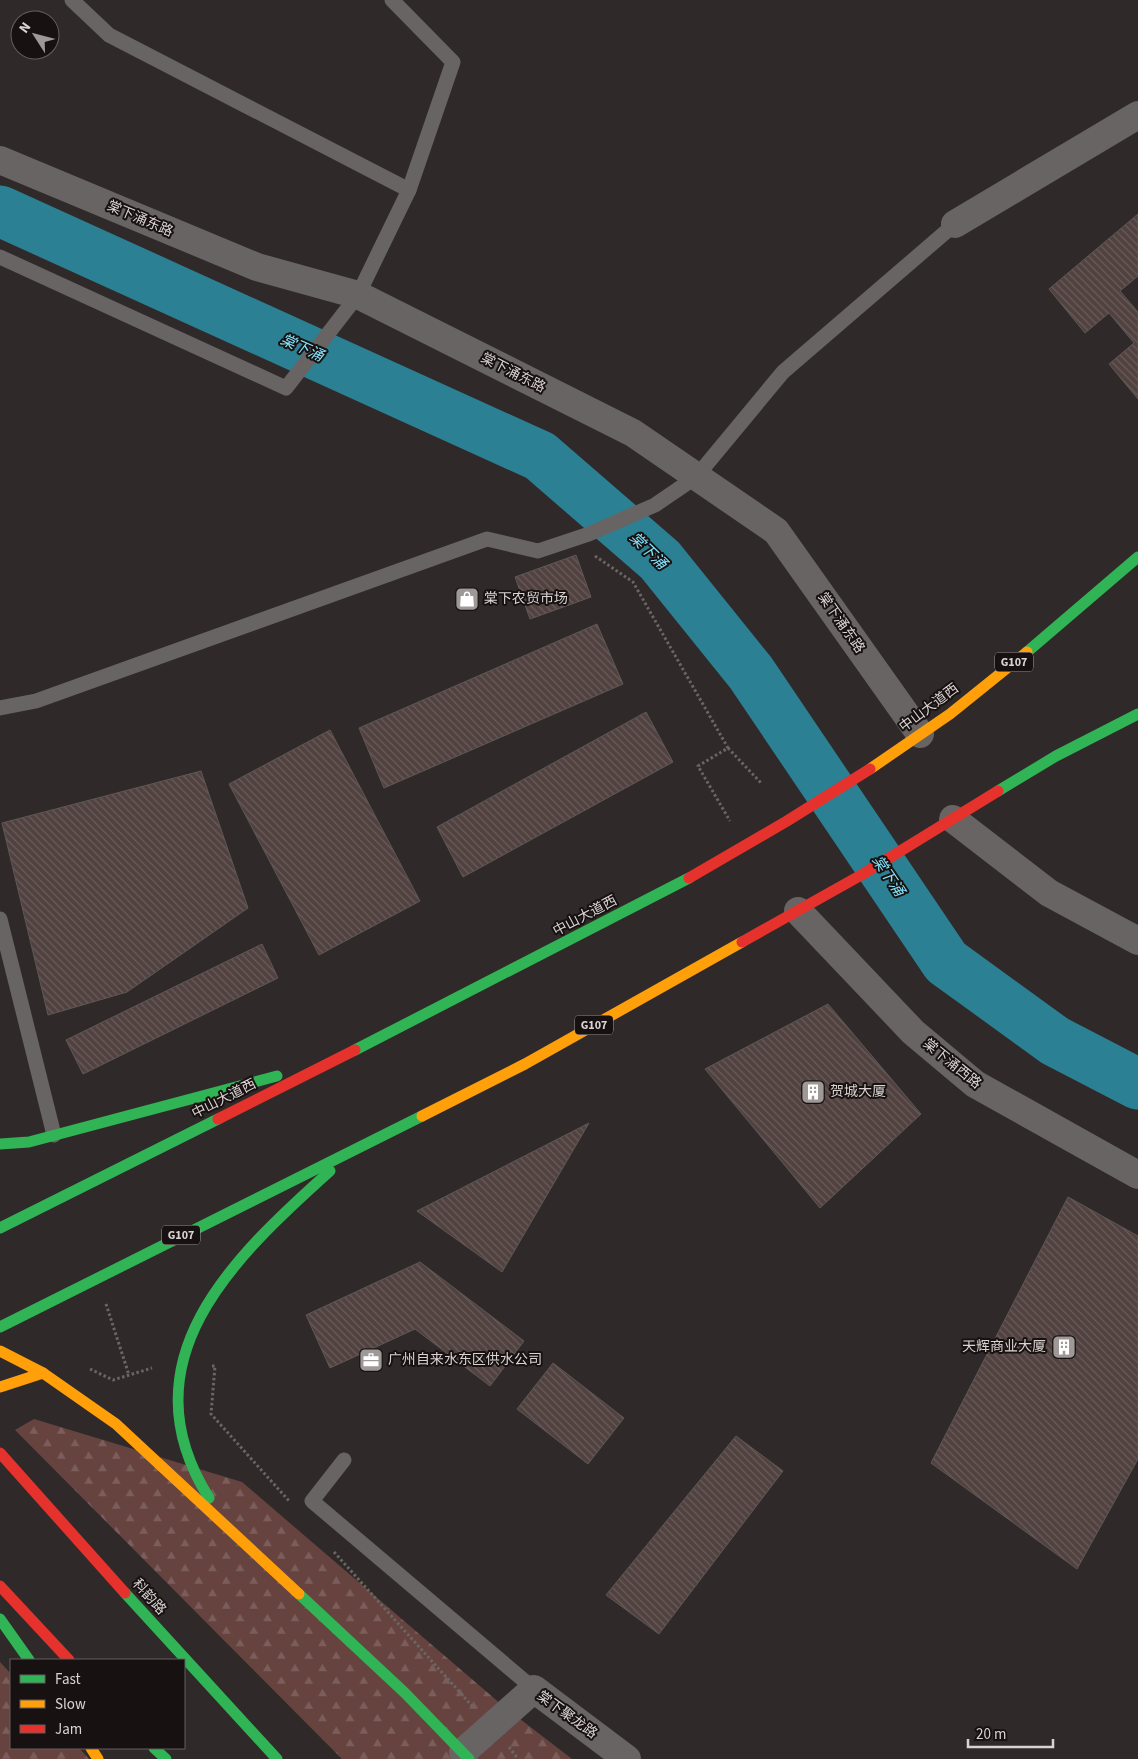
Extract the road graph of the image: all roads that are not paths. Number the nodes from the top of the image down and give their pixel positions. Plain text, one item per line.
1 (72, 0) edge
2 (392, 0) edge
3 (1138, 115) edge
4 (0, 160) edge
5 (409, 190) junction
6 (955, 224) joint
7 (0, 257) edge
8 (358, 295) junction
9 (696, 477) junction
10 (1138, 557) edge
11 (0, 708) edge
12 (1138, 714) edge
13 (920, 734) junction
14 (953, 819) junction
15 (798, 911) junction
16 (0, 919) edge
17 (1138, 941) edge
18 (334, 1061) junction
19 (54, 1135) junction
20 (0, 1144) edge
21 (358, 1146) junction
22 (1138, 1175) edge
23 (0, 1228) edge
24 (1, 1323) edge
25 (0, 1351) edge
26 (43, 1372) junction
27 (0, 1387) edge
28 (0, 1453) edge
29 (344, 1460) dead end
30 (242, 1541) junction
31 (0, 1586) edge
32 (0, 1619) edge
33 (28, 1659) edge
34 (68, 1659) edge
35 (534, 1689) junction
36 (155, 1749) edge
37 (466, 1755) edge
38 (166, 1759) edge
39 (277, 1759) edge
40 (627, 1759) edge

1 - 5 lane
2 - 5 lane
3 - 6 street
4 - 8 street, 棠下涌东路
5 - 8 lane
6 - 9 lane
7 - 8 lane
8 - 9 street, 棠下涌东路
9 - 11 lane
9 - 13 street, 棠下涌东路
10 - 13 highway, 中山大道西 / G107
12 - 14 highway, G107
13 - 18 highway, 中山大道西 / G107
14 - 15 highway, G107
14 - 17 street
15 - 21 highway, G107
15 - 22 street, 棠下涌西路
16 - 19 lane
18 - 19 highway
18 - 23 highway, 中山大道西 / G107
19 - 20 highway
21 - 24 highway, G107
21 - 30 highway
25 - 26 highway
26 - 27 highway
26 - 30 highway
28 - 39 highway, 科韵路
29 - 35 lane
30 - 37 highway
31 - 34 highway
32 - 33 highway
35 - 37 street, 棠下聚龙路
35 - 40 street, 棠下聚龙路
36 - 38 highway

